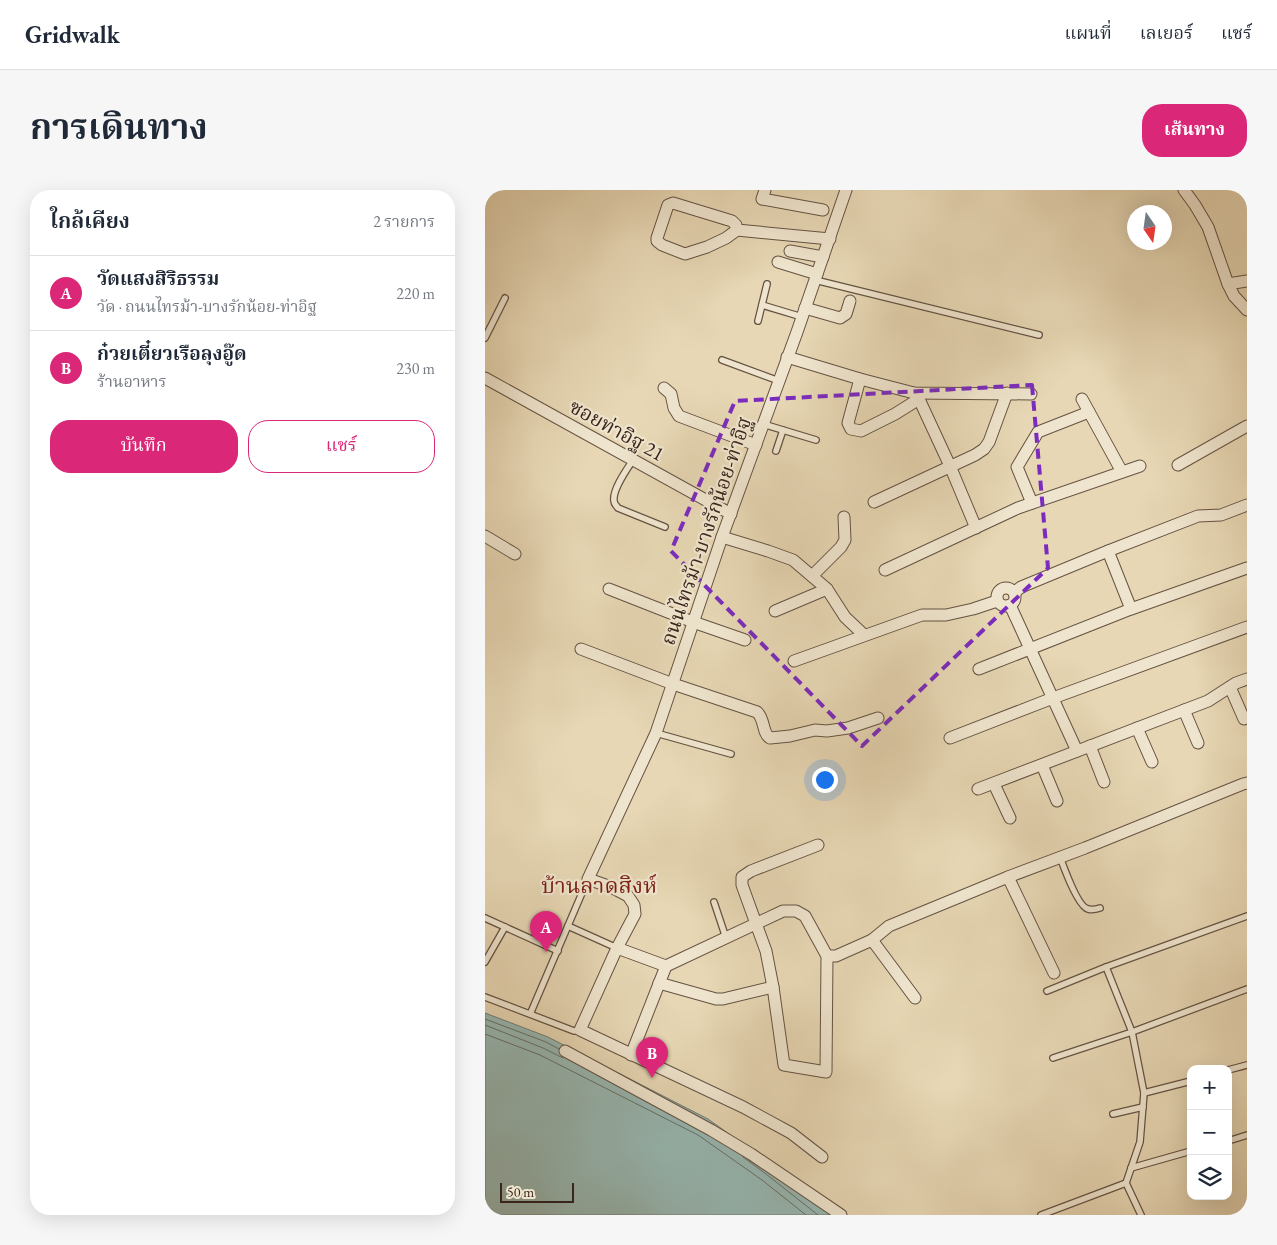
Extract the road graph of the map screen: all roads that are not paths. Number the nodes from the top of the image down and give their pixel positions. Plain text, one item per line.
1 (765, 190) edge
2 (846, 190) edge
3 (1184, 190) edge
4 (823, 210) dead end
5 (737, 230) junction
6 (830, 239) junction
7 (790, 251) dead end
8 (823, 257) junction
9 (778, 262) dead end
10 (816, 277) junction
11 (1247, 281) edge
12 (767, 284) dead end
13 (1228, 284) junction
14 (505, 298) dead end
15 (850, 301) dead end
16 (762, 304) junction
17 (1247, 310) edge
18 (803, 312) junction
19 (758, 322) dead end
20 (1039, 335) dead end
21 (485, 338) edge
22 (787, 357) junction
23 (722, 360) dead end
24 (485, 378) edge
25 (860, 379) junction
26 (779, 381) junction
27 (665, 388) dead end
28 (1007, 393) junction
29 (1031, 394) dead end
30 (917, 396) junction
31 (1082, 399) dead end
32 (1089, 412) junction
33 (763, 424) junction
34 (1247, 426) edge
35 (783, 430) junction
36 (816, 440) dead end
37 (756, 445) junction
38 (776, 451) dead end
39 (633, 460) junction
40 (1178, 465) dead end
41 (949, 466) junction
42 (1141, 466) dead end
43 (1122, 472) junction
44 (874, 502) dead end
45 (1032, 503) junction
46 (1246, 509) edge
47 (731, 514) junction
48 (844, 517) dead end
49 (665, 527) dead end
50 (976, 528) junction
51 (485, 536) edge
52 (722, 537) junction
53 (1108, 551) junction
54 (515, 554) dead end
55 (1247, 568) edge
56 (885, 570) dead end
57 (812, 576) junction
58 (827, 588) junction
59 (609, 589) dead end
60 (1014, 593) junction
61 (997, 601) junction
62 (1010, 605) junction
63 (1131, 609) junction
64 (775, 611) dead end
65 (693, 622) junction
66 (1247, 627) edge
67 (863, 635) junction
68 (745, 640) dead end
69 (581, 649) dead end
70 (1031, 649) junction
71 (794, 661) dead end
72 (979, 669) dead end
73 (1247, 679) edge
74 (673, 684) junction
75 (1230, 687) junction
76 (1053, 698) junction
77 (1184, 710) junction
78 (878, 718) dead end
79 (1244, 719) dead end
80 (1137, 728) junction
81 (656, 733) junction
82 (950, 738) dead end
83 (1198, 743) dead end
84 (1090, 746) junction
85 (1077, 752) junction
86 (731, 754) dead end
87 (1152, 762) dead end
88 (1042, 765) junction
89 (1104, 782) dead end
90 (1247, 783) edge
91 (995, 784) junction
92 (978, 790) dead end
93 (1057, 801) dead end
94 (1009, 818) dead end
95 (817, 845) dead end
96 (1059, 857) junction
97 (1008, 877) junction
98 (588, 879) junction
99 (714, 902) dead end
100 (1100, 908) dead end
101 (1247, 916) edge
102 (485, 918) edge
103 (757, 924) junction
104 (568, 926) junction
105 (505, 927) junction
106 (726, 938) junction
107 (872, 940) junction
108 (617, 948) junction
109 (558, 951) junction
110 (827, 956) junction
111 (485, 962) edge
112 (666, 966) junction
113 (1106, 967) junction
114 (1054, 973) dead end
115 (659, 983) junction
116 (773, 987) junction
117 (1247, 989) edge
118 (1047, 991) dead end
119 (485, 996) edge
120 (915, 998) dead end
121 (531, 1012) dead end
122 (580, 1030) junction
123 (1132, 1032) junction
124 (565, 1051) dead end
125 (631, 1055) junction
126 (1053, 1058) dead end
127 (1247, 1065) edge
128 (1232, 1069) edge
129 (1187, 1082) edge
130 (1144, 1093) junction
131 (1143, 1106) junction
132 (1113, 1114) dead end
133 (1247, 1135) edge
134 (1232, 1139) edge
135 (1187, 1152) edge
136 (823, 1157) dead end
137 (1131, 1168) junction
138 (1126, 1182) junction
139 (841, 1215) edge
140 (1041, 1215) edge
141 (1141, 1215) edge

1 - 4 street
2 - 6 street, ถนนไทรม้า-บางรักน้อย-ท่าอิฐ
3 - 13 street
5 - 5 street
5 - 6 street
6 - 8 street, ถนนไทรม้า-บางรักน้อย-ท่าอิฐ
7 - 8 street
8 - 10 street, ถนนไทรม้า-บางรักน้อย-ท่าอิฐ
9 - 10 street
10 - 18 street, ถนนไทรม้า-บางรักน้อย-ท่าอิฐ
10 - 20 lane
11 - 13 street
12 - 16 lane
13 - 17 street
14 - 21 lane
15 - 18 street
16 - 18 lane
16 - 19 lane
18 - 22 street, ถนนไทรม้า-บางรักน้อย-ท่าอิฐ
22 - 25 street
22 - 26 street, ถนนไทรม้า-บางรักน้อย-ท่าอิฐ
23 - 26 lane
24 - 39 street, ซอยท่าอิฐ 21
25 - 30 street
25 - 30 street
26 - 33 street, ถนนไทรม้า-บางรักน้อย-ท่าอิฐ
27 - 37 street
28 - 29 street
28 - 30 street
28 - 41 street
30 - 41 street
31 - 32 street
32 - 43 street
32 - 45 street
33 - 35 lane
33 - 37 street, ถนนไทรม้า-บางรักน้อย-ท่าอิฐ
34 - 40 street
35 - 36 lane
35 - 38 lane
37 - 47 street, ถนนไทรม้า-บางรักน้อย-ท่าอิฐ
39 - 47 street, ซอยท่าอิฐ 21
39 - 49 lane
41 - 44 street
41 - 50 street
42 - 43 street
43 - 45 street
45 - 50 street
46 - 53 street
47 - 52 street, ถนนไทรม้า-บางรักน้อย-ท่าอิฐ
48 - 57 street
50 - 56 street
51 - 54 street
52 - 57 street
52 - 65 street, ถนนไทรม้า-บางรักน้อย-ท่าอิฐ
53 - 60 street
53 - 63 street
55 - 63 street
57 - 58 street
58 - 64 street
58 - 67 street
59 - 65 street
60 - 61 street
60 - 62 street
61 - 62 street
61 - 67 street
62 - 70 street
63 - 70 street
65 - 68 street
65 - 74 street, ถนนไทรม้า-บางรักน้อย-ท่าอิฐ
66 - 76 street
67 - 71 street
69 - 74 street
70 - 72 street
70 - 76 street
73 - 75 street
74 - 78 street
74 - 81 street, ถนนไทรม้า-บางรักน้อย-ท่าอิฐ
75 - 77 street
75 - 79 street
76 - 82 street
76 - 85 street
77 - 80 street
77 - 83 street
80 - 84 street
80 - 87 street
81 - 86 lane
81 - 98 street, ถนนไทรม้า-บางรักน้อย-ท่าอิฐ
84 - 85 street
84 - 89 street
85 - 88 street
88 - 91 street
88 - 93 street
90 - 96 street
91 - 92 street
91 - 94 street
95 - 103 street
96 - 97 street
96 - 100 lane
97 - 107 street
97 - 114 street
98 - 104 lane
98 - 108 street
99 - 106 lane
101 - 113 lane
102 - 105 lane
103 - 106 street
103 - 110 street
103 - 116 street
104 - 108 lane
104 - 109 lane
105 - 109 lane
105 - 111 lane
106 - 112 street
107 - 110 street
107 - 120 street
108 - 112 street
108 - 122 street
109 - 121 lane
110 - 116 street
112 - 115 street
113 - 118 lane
113 - 123 lane
115 - 116 street
115 - 125 street
117 - 123 lane
119 - 122 lane
122 - 125 street
123 - 126 lane
123 - 130 lane
124 - 139 street
125 - 136 street
127 - 128 lane
129 - 130 lane
130 - 131 lane
131 - 132 lane
131 - 137 lane
133 - 134 lane
135 - 137 lane
137 - 138 lane
138 - 140 lane
138 - 141 lane

